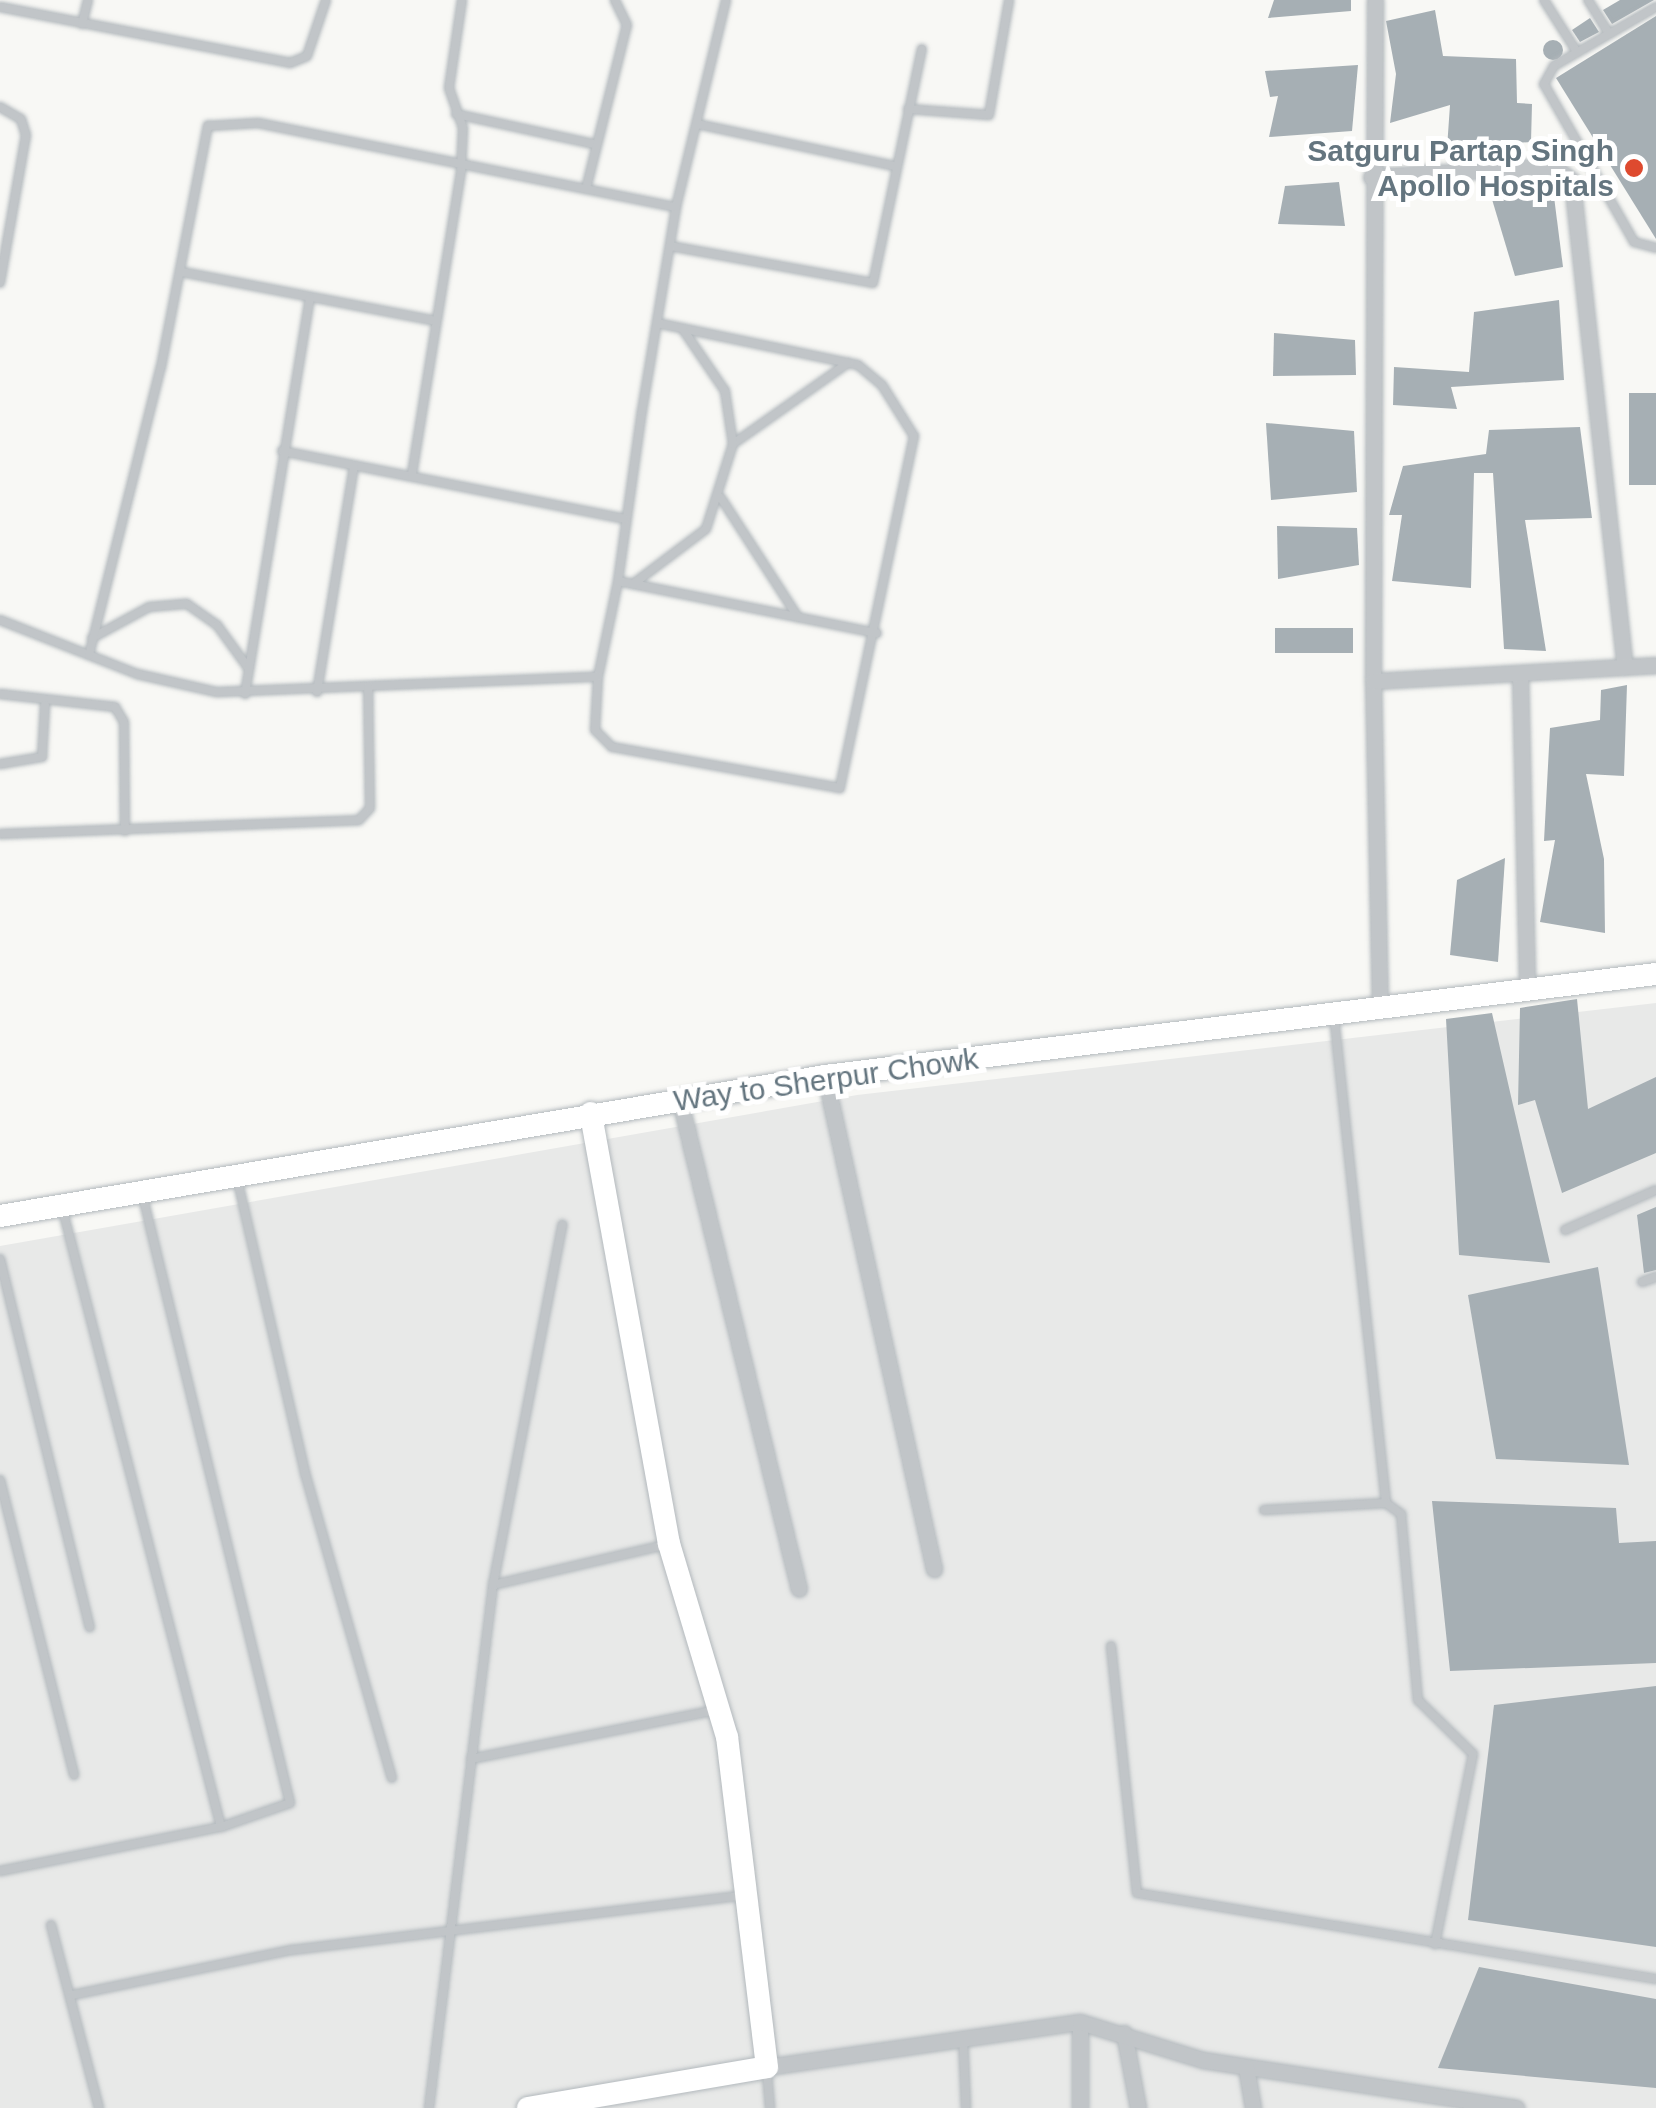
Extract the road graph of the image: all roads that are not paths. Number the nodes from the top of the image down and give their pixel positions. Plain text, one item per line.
1 (88, 0) edge
2 (326, 0) edge
3 (462, 0) edge
4 (616, 0) edge
5 (726, 0) edge
6 (1009, 0) edge
7 (1375, 0) edge
8 (1544, 0) edge
9 (1588, 0) edge
10 (0, 7) edge
11 (1656, 7) edge
12 (82, 24) junction
13 (1609, 34) junction
14 (922, 49) dead end
15 (1576, 52) junction
16 (0, 107) edge
17 (908, 109) junction
18 (456, 114) junction
19 (698, 124) junction
20 (594, 144) junction
21 (894, 166) junction
22 (462, 170) junction
23 (1371, 176) junction
24 (586, 190) junction
25 (676, 207) junction
26 (670, 246) junction
27 (1656, 248) edge
28 (182, 272) junction
29 (0, 283) edge
30 (310, 298) junction
31 (436, 321) junction
32 (657, 322) junction
33 (682, 328) junction
34 (848, 363) junction
35 (733, 444) junction
36 (282, 450) junction
37 (354, 466) junction
38 (412, 474) junction
39 (721, 498) junction
40 (626, 519) junction
41 (618, 580) junction
42 (633, 584) junction
43 (798, 617) junction
44 (0, 620) edge
45 (877, 633) junction
46 (92, 638) junction
47 (89, 655) junction
48 (1656, 666) edge
49 (1625, 668) junction
50 (249, 669) junction
51 (1520, 673) junction
52 (598, 677) junction
53 (1373, 681) junction
54 (368, 686) junction
55 (317, 692) junction
56 (0, 694) edge
57 (245, 694) junction
58 (45, 705) junction
59 (0, 764) edge
60 (125, 831) junction
61 (0, 834) edge
62 (1656, 974) edge
63 (1528, 991) junction
64 (1380, 1010) junction
65 (1334, 1016) junction
66 (825, 1076) junction
67 (680, 1101) junction
68 (591, 1113) junction
69 (236, 1176) junction
70 (1656, 1190) edge
71 (142, 1192) junction
72 (62, 1206) junction
73 (0, 1216) edge
74 (562, 1225) dead end
75 (1565, 1230) dead end
76 (0, 1259) edge
77 (1656, 1277) edge
78 (1642, 1282) dead end
79 (0, 1480) edge
80 (1386, 1502) junction
81 (1264, 1510) dead end
82 (670, 1544) junction
83 (934, 1569) dead end
84 (493, 1585) junction
85 (799, 1588) dead end
86 (90, 1626) dead end
87 (1111, 1646) dead end
88 (721, 1709) junction
89 (471, 1759) junction
90 (74, 1774) dead end
91 (392, 1778) dead end
92 (221, 1826) junction
93 (0, 1871) edge
94 (748, 1894) junction
95 (51, 1925) dead end
96 (446, 1928) junction
97 (1435, 1944) junction
98 (1656, 1979) edge
99 (72, 1995) junction
100 (1080, 2022) junction
101 (1124, 2033) junction
102 (963, 2036) junction
103 (1246, 2066) junction
104 (767, 2068) junction
105 (602, 2103) edge
106 (99, 2108) edge
107 (429, 2108) edge
108 (528, 2108) edge
109 (770, 2108) edge
110 (966, 2108) edge
111 (1080, 2108) edge
112 (1138, 2108) edge
113 (1253, 2108) edge
114 (1516, 2108) edge

1 - 12 lane
2 - 12 lane
3 - 18 lane
4 - 20 lane
5 - 19 lane
6 - 17 lane
7 - 23 street
8 - 15 lane
9 - 13 lane
10 - 12 lane
11 - 13 lane
13 - 15 lane
14 - 17 lane
15 - 27 lane
16 - 29 lane
17 - 21 lane
18 - 20 lane
18 - 22 lane
19 - 21 lane
19 - 25 lane
20 - 24 lane
21 - 26 lane
22 - 24 lane
22 - 28 lane
22 - 31 lane
23 - 49 street
23 - 53 street
24 - 25 lane
25 - 26 lane
26 - 32 lane
28 - 30 lane
28 - 46 lane
30 - 31 lane
30 - 36 lane
31 - 38 lane
32 - 33 lane
32 - 40 lane
33 - 34 lane
33 - 35 lane
34 - 35 lane
34 - 45 lane
35 - 39 lane
36 - 37 lane
36 - 50 lane
37 - 38 lane
37 - 55 lane
38 - 40 lane
39 - 42 lane
39 - 43 lane
40 - 41 lane
41 - 42 lane
41 - 52 lane
42 - 43 lane
43 - 45 lane
44 - 47 lane
45 - 52 lane
46 - 47 lane
46 - 50 lane
47 - 57 lane
48 - 49 street
49 - 51 street
50 - 57 lane
51 - 53 street
51 - 63 street
52 - 54 lane
53 - 64 street
54 - 55 lane
54 - 60 lane
55 - 57 lane
56 - 58 lane
58 - 59 lane
58 - 60 lane
60 - 61 lane
62 - 63 street, Way to Sherpur Chowk
63 - 64 street, Way to Sherpur Chowk
64 - 65 street, Way to Sherpur Chowk
65 - 66 street, Way to Sherpur Chowk
65 - 80 lane
66 - 67 street, Way to Sherpur Chowk
66 - 83 street
67 - 68 street, Way to Sherpur Chowk
67 - 85 street
68 - 69 street, Way to Sherpur Chowk
68 - 82 street
69 - 71 street, Way to Sherpur Chowk
69 - 91 lane
70 - 75 lane
71 - 72 street, Way to Sherpur Chowk
71 - 92 lane
72 - 73 street, Way to Sherpur Chowk
72 - 92 lane
74 - 84 lane
76 - 86 lane
77 - 78 lane
79 - 90 lane
80 - 81 lane
80 - 97 lane
82 - 84 lane
82 - 88 street
84 - 89 lane
87 - 97 lane
88 - 89 lane
88 - 94 street
89 - 96 lane
92 - 93 lane
94 - 96 lane
94 - 104 street
95 - 99 lane
96 - 99 lane
96 - 107 lane
97 - 98 lane
99 - 106 lane
100 - 101 street
100 - 102 street
100 - 111 street
101 - 103 street
101 - 112 street
102 - 104 street
102 - 110 lane
103 - 113 street
103 - 114 street
104 - 105 street
104 - 109 lane
105 - 108 street

